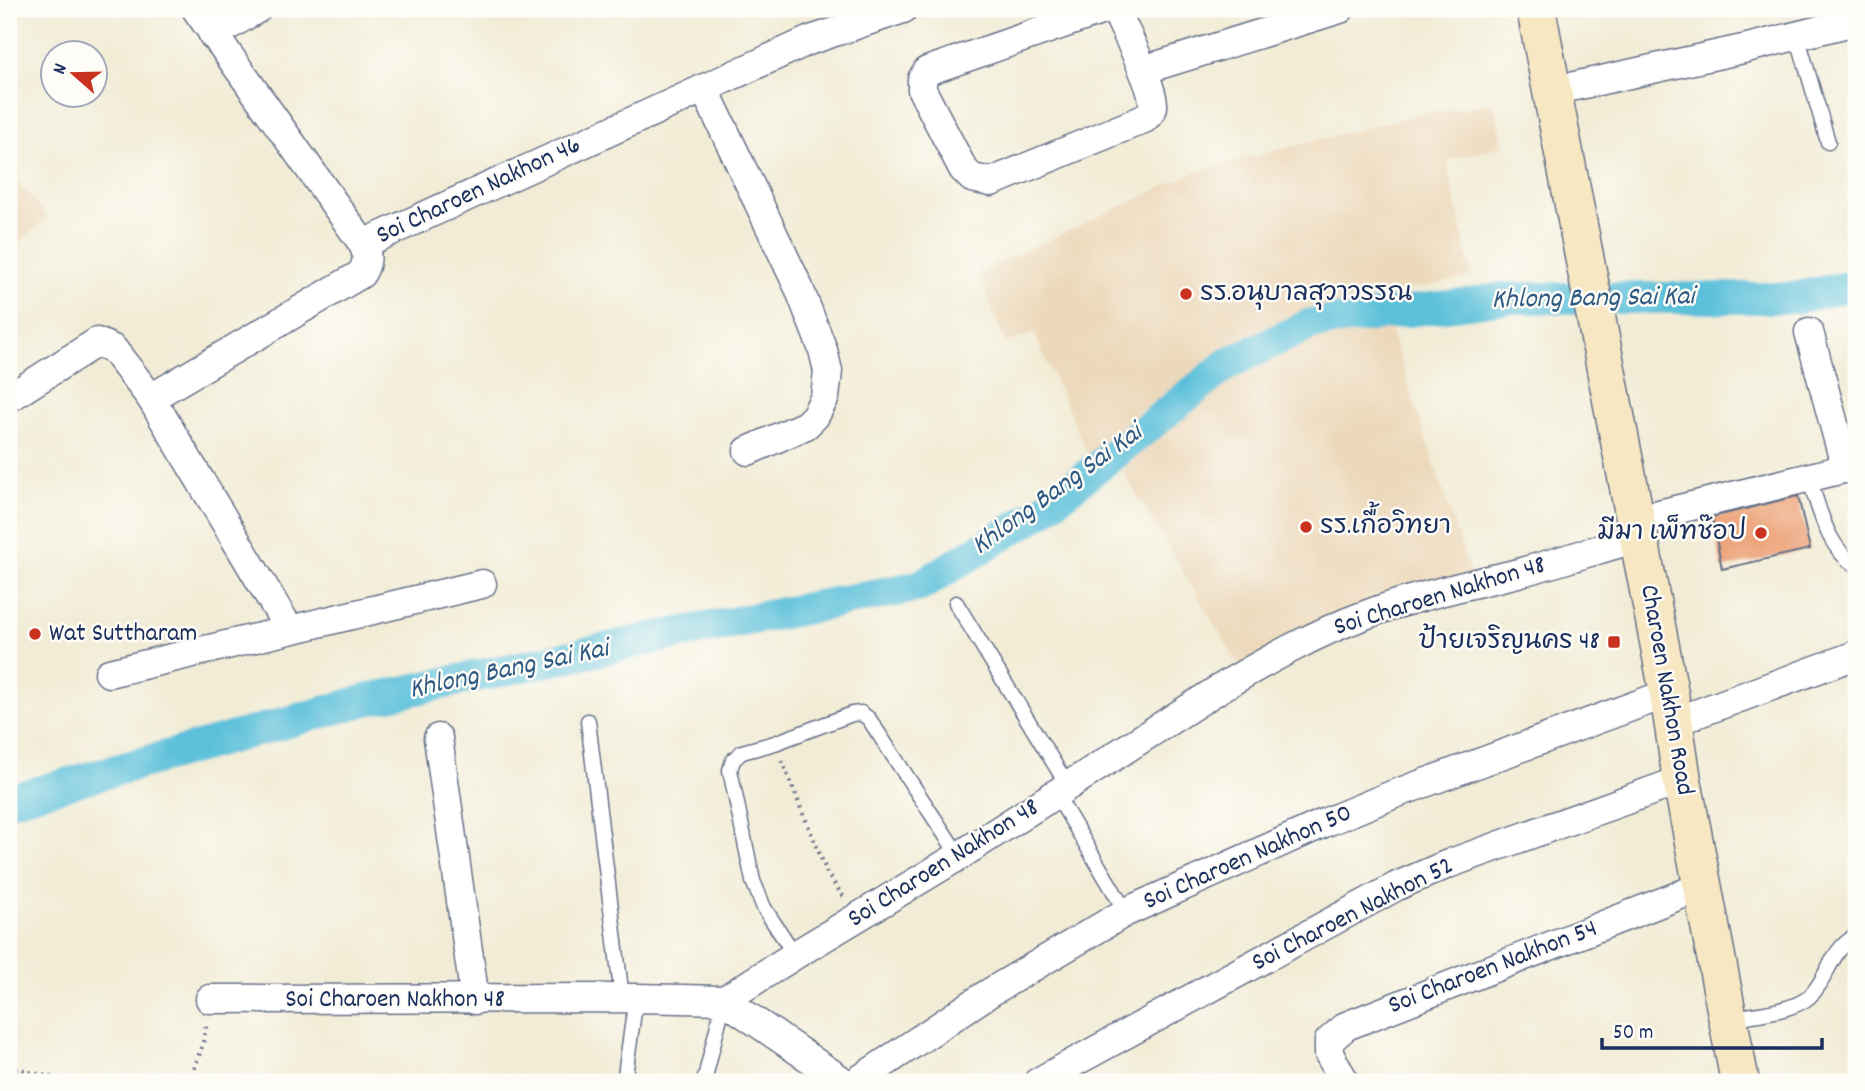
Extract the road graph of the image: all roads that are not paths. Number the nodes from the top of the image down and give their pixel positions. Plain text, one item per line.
1 (196, 9) edge
2 (257, 9) edge
3 (904, 9) edge
4 (1105, 9) edge
5 (1115, 9) edge
6 (1340, 9) edge
7 (1536, 9) edge
8 (1856, 21) edge
9 (213, 35) junction
10 (1797, 35) junction
11 (1143, 70) junction
12 (704, 88) junction
13 (1552, 92) junction
14 (1828, 142) dead end
15 (363, 244) junction
16 (1809, 332) dead end
17 (9, 398) edge
18 (151, 398) junction
19 (748, 451) dead end
20 (1851, 468) edge
21 (1809, 478) junction
22 (1636, 529) junction
23 (1856, 565) edge
24 (482, 584) dead end
25 (956, 603) dead end
26 (289, 629) junction
27 (1856, 655) edge
28 (109, 673) dead end
29 (1671, 708) junction
30 (588, 721) dead end
31 (438, 738) dead end
32 (1682, 780) junction
33 (1062, 790) junction
34 (959, 856) junction
35 (1703, 886) junction
36 (1126, 912) junction
37 (1856, 936) edge
38 (795, 955) junction
39 (629, 998) junction
40 (210, 999) road end
41 (475, 1000) junction
42 (724, 1000) junction
43 (1729, 1019) junction
44 (624, 1082) edge
45 (704, 1082) edge
46 (844, 1082) edge
47 (856, 1082) edge
48 (1038, 1082) edge
49 (1345, 1082) edge
50 (1740, 1082) edge

1 - 9 street
2 - 9 street
3 - 12 street, Soi Charoen Nakhon 46
4 - 11 street
5 - 11 street
6 - 11 street
7 - 13 main road, Charoen Nakhon Road
8 - 10 street
9 - 15 street
10 - 13 street
10 - 14 lane
12 - 15 street, Soi Charoen Nakhon 46
12 - 19 street
13 - 22 main road, Charoen Nakhon Road
15 - 18 street, Soi Charoen Nakhon 46
16 - 20 street
17 - 18 street
18 - 26 street
20 - 21 street, Soi Charoen Nakhon 48
21 - 22 street, Soi Charoen Nakhon 48
21 - 23 lane
22 - 29 main road, Charoen Nakhon Road
22 - 33 street, Soi Charoen Nakhon 48
24 - 26 street
25 - 33 lane
26 - 28 street
27 - 29 street, Soi Charoen Nakhon 50
29 - 32 main road, Charoen Nakhon Road
29 - 36 street, Soi Charoen Nakhon 50
30 - 39 lane
31 - 41 street
32 - 35 main road, Charoen Nakhon Road
32 - 48 street, Soi Charoen Nakhon 52
33 - 34 street, Soi Charoen Nakhon 48
33 - 36 lane
34 - 38 street, Soi Charoen Nakhon 48
34 - 38 lane
35 - 43 main road, Charoen Nakhon Road
35 - 49 street, Soi Charoen Nakhon 54
36 - 47 street, Soi Charoen Nakhon 50
37 - 43 lane
38 - 42 street, Soi Charoen Nakhon 48
39 - 41 street, Soi Charoen Nakhon 48
39 - 42 street, Soi Charoen Nakhon 48
39 - 44 lane
40 - 41 street, Soi Charoen Nakhon 48
42 - 45 lane
42 - 46 street
43 - 50 main road, Charoen Nakhon Road

